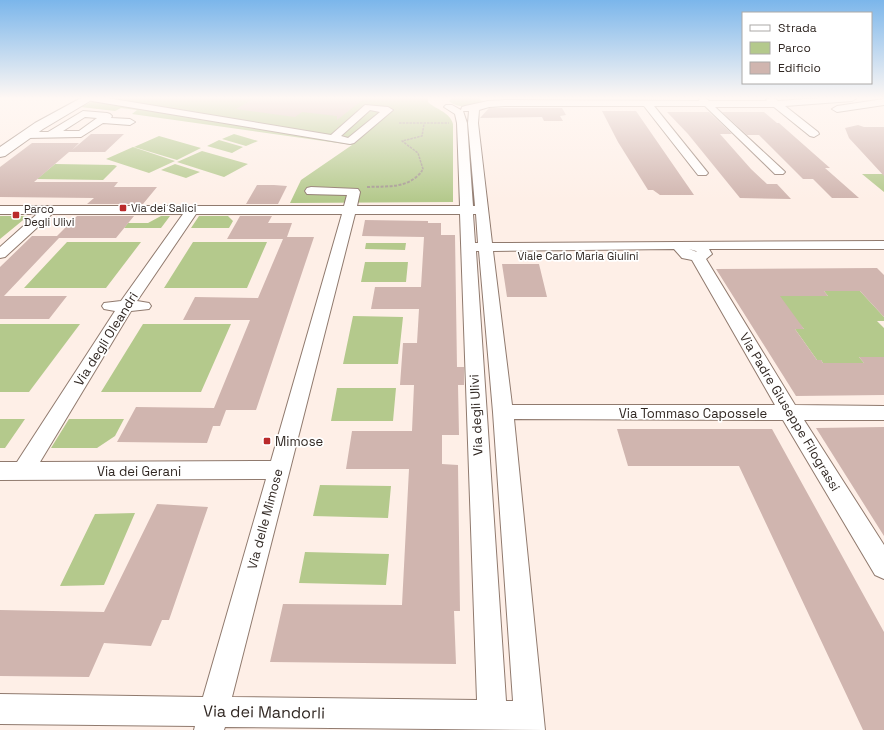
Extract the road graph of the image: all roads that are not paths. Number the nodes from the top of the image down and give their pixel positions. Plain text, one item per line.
1 (11, 132) edge
2 (30, 132) edge
3 (55, 132) edge
4 (84, 132) edge
5 (297, 132) edge
6 (340, 132) edge
7 (361, 132) edge
8 (463, 132) edge
9 (473, 132) edge
10 (669, 132) edge
11 (737, 132) edge
12 (812, 132) edge
13 (814, 134) dead end
14 (26, 135) junction
15 (50, 135) junction
16 (333, 138) junction
17 (0, 139) edge
18 (0, 153) edge
19 (779, 172) dead end
20 (702, 173) dead end
21 (311, 191) dead end
22 (0, 210) edge
23 (49, 210) junction
24 (192, 210) junction
25 (348, 210) junction
26 (474, 210) junction
27 (2, 249) edge
28 (880, 251) edge
29 (477, 252) junction
30 (693, 252) junction
31 (118, 306) junction
32 (143, 306) dead end
33 (503, 412) junction
34 (884, 412) edge
35 (790, 414) junction
36 (278, 470) junction
37 (0, 471) edge
38 (23, 471) junction
39 (884, 567) edge
40 (0, 708) edge
41 (211, 721) edge
42 (493, 722) edge
43 (530, 723) edge

1 - 17 main road
2 - 14 main road
3 - 15 street
4 - 15 street
5 - 16 street
6 - 16 street
7 - 16 street
8 - 26 street, Via degli Ulivi
9 - 26 street, Via degli Ulivi
10 - 20 street
11 - 19 street
12 - 13 street
14 - 15 street
14 - 18 main road
21 - 25 street, Via delle Mimose
22 - 23 street
23 - 24 street
23 - 27 street
24 - 25 street
24 - 31 street, Via degli Oleandri
25 - 26 street
25 - 36 street, Via delle Mimose
26 - 29 street, Via degli Ulivi
28 - 30 street, Viale Carlo Maria Giulini
29 - 30 street, Viale Carlo Maria Giulini
29 - 33 street, Via degli Ulivi
29 - 42 street, Via degli Ulivi
30 - 35 street, Via Padre Giuseppe Filograssi
31 - 32 street
31 - 38 street, Via degli Oleandri
33 - 35 street, Via Tommaso Capossele
33 - 43 street, Via degli Ulivi
34 - 35 street, Via Tommaso Capossele
35 - 39 street, Via Padre Giuseppe Filograssi
36 - 38 street, Via dei Gerani
36 - 41 street, Via delle Mimose
37 - 38 street, Via dei Gerani
40 - 41 street, Via dei Mandorli
41 - 42 street, Via dei Mandorli
42 - 43 street, Via dei Mandorli

